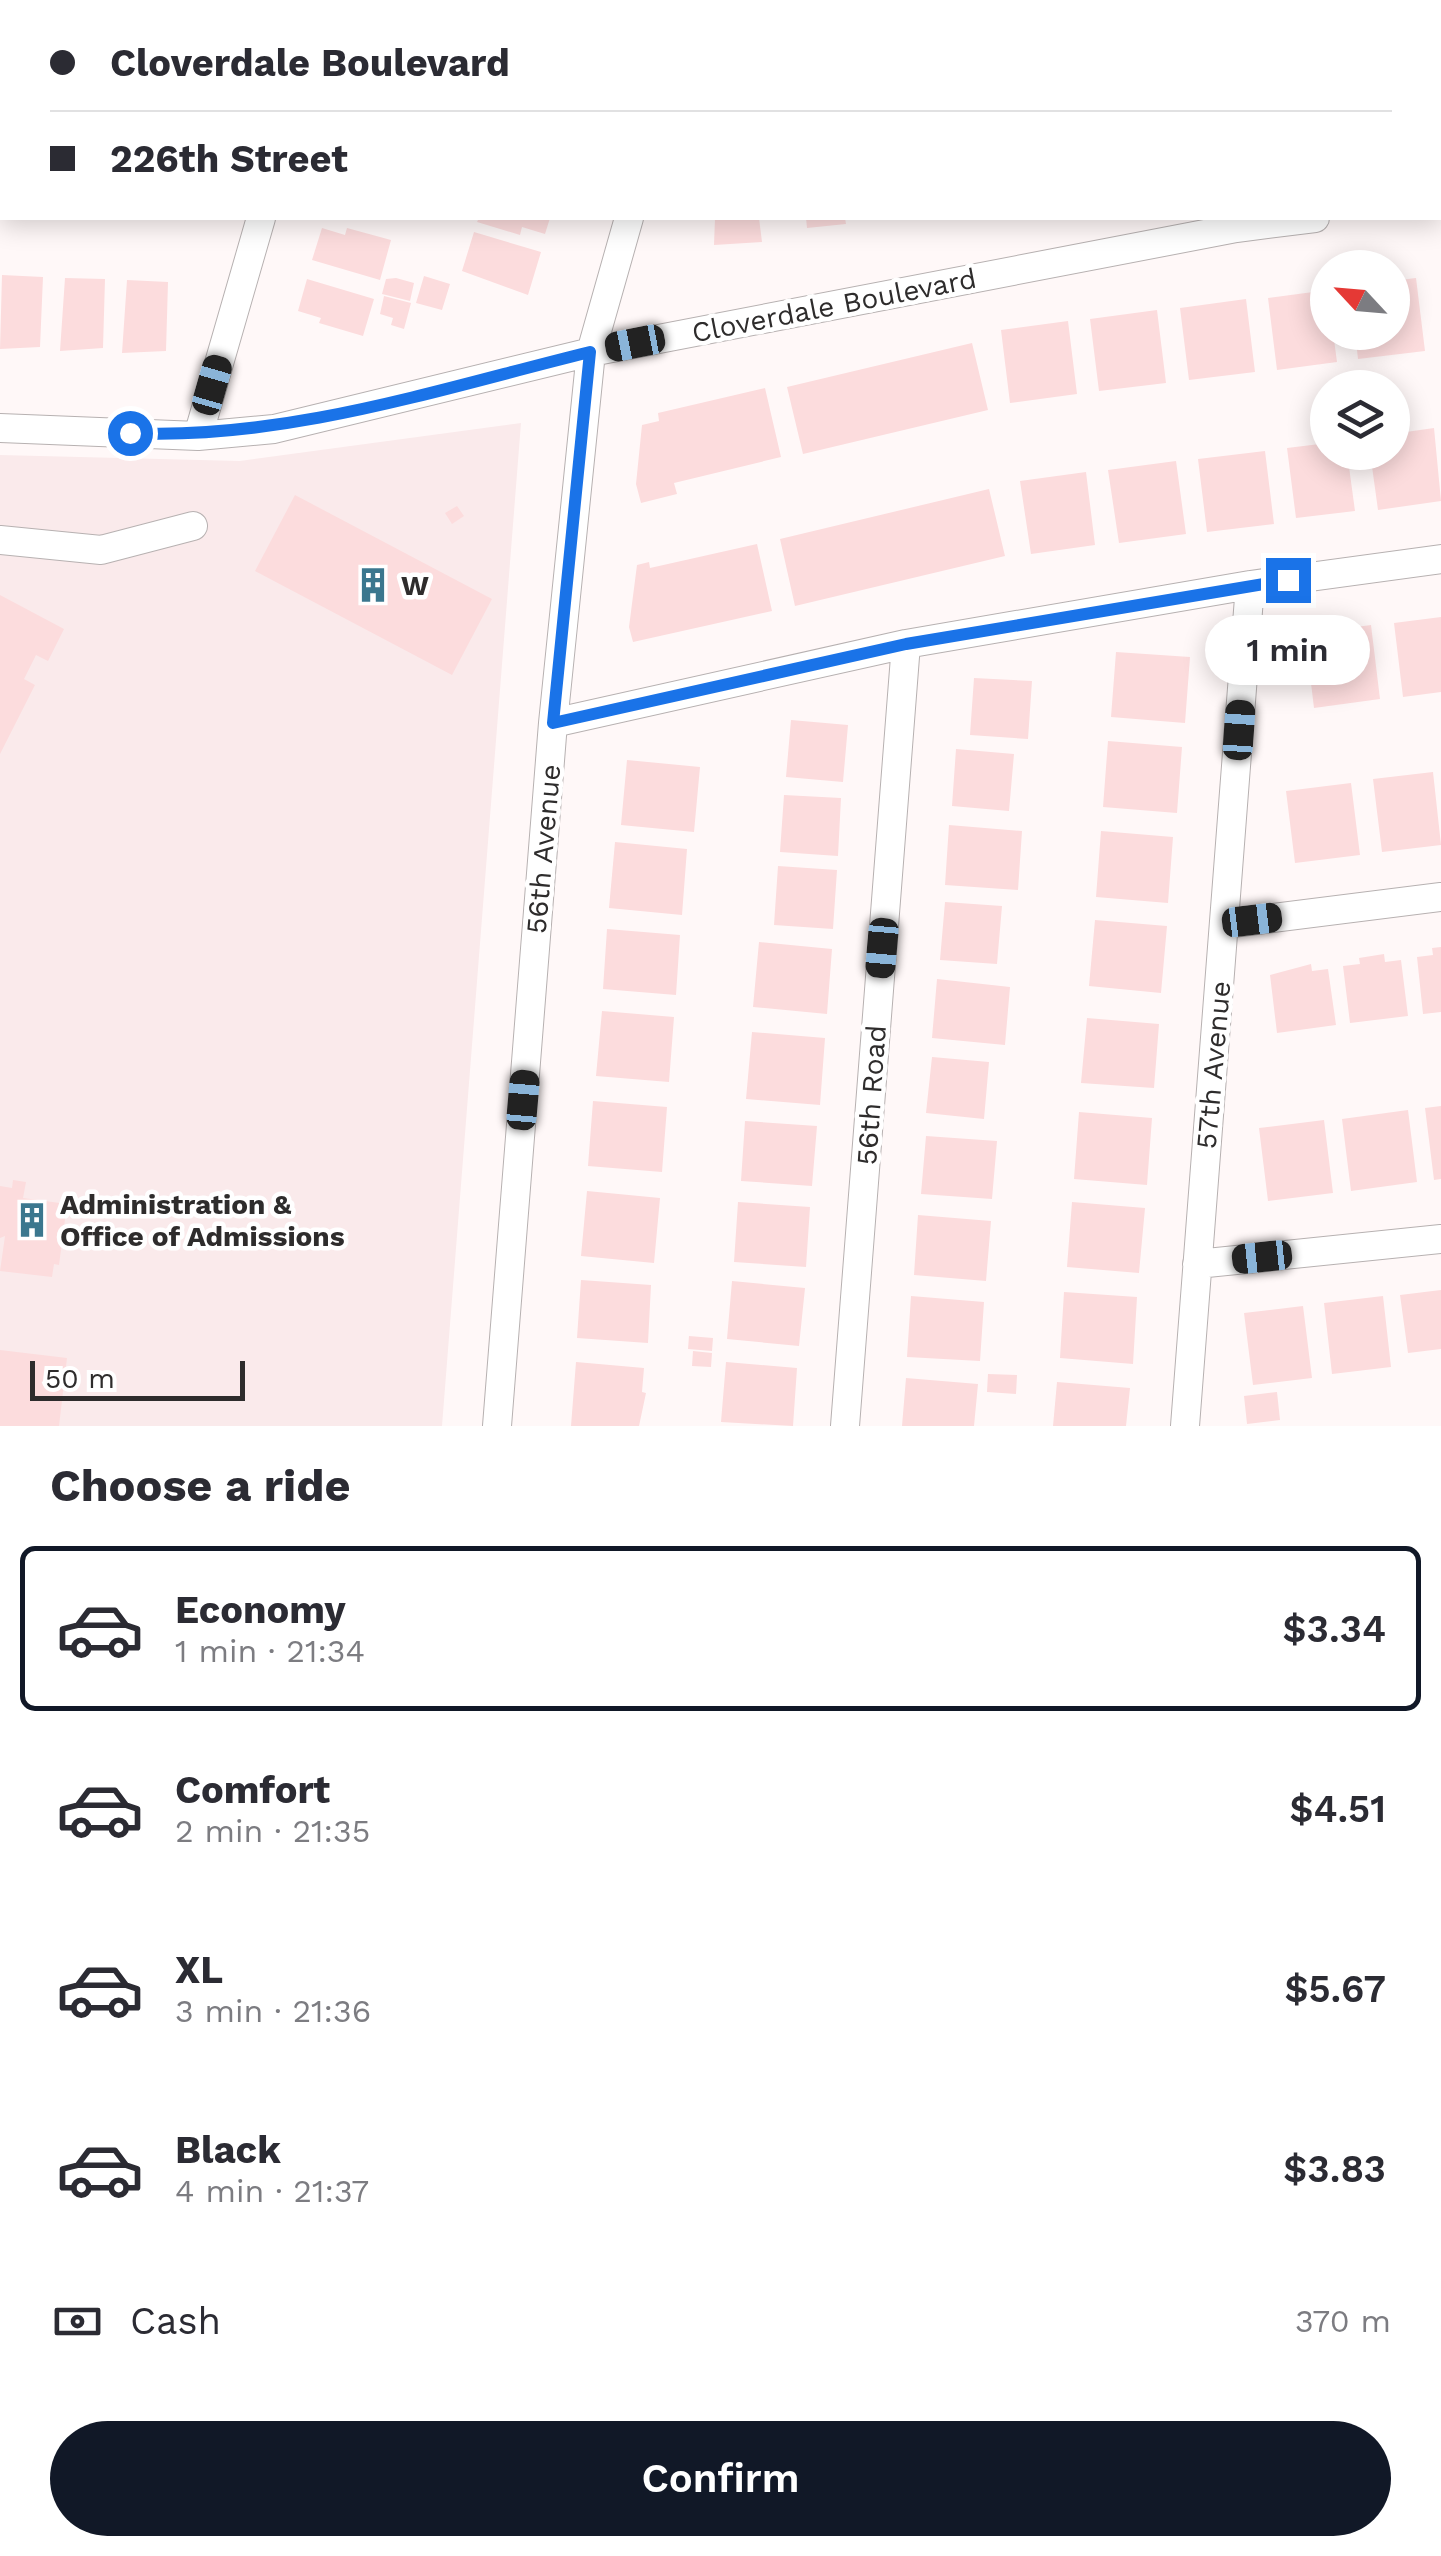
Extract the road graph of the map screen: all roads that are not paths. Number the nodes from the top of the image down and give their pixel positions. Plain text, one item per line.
1 (260, 220) edge
2 (628, 220) edge
3 (1283, 220) edge
4 (1237, 223) edge
5 (590, 352) junction
6 (0, 428) edge
7 (198, 436) junction
8 (193, 526) dead end
9 (0, 540) edge
10 (1441, 558) edge
11 (1250, 584) junction
12 (906, 644) junction
13 (553, 723) junction
14 (1441, 896) edge
15 (1224, 924) junction
16 (1441, 1239) edge
17 (1197, 1264) junction
18 (496, 1426) edge
19 (845, 1426) edge
20 (1185, 1426) edge

1 - 7 street
2 - 5 street, 56th Avenue
3 - 4 street, Cloverdale Boulevard
4 - 5 street, Cloverdale Boulevard
5 - 7 street, Cloverdale Boulevard
5 - 13 street, 56th Avenue
6 - 7 street, Cloverdale Boulevard
8 - 9 street
10 - 11 street
11 - 12 street
11 - 15 street, 57th Avenue
12 - 13 street
12 - 19 street, 56th Road
13 - 18 street, 56th Avenue
14 - 15 street
15 - 17 street, 57th Avenue
16 - 17 street
17 - 20 street, 57th Avenue

